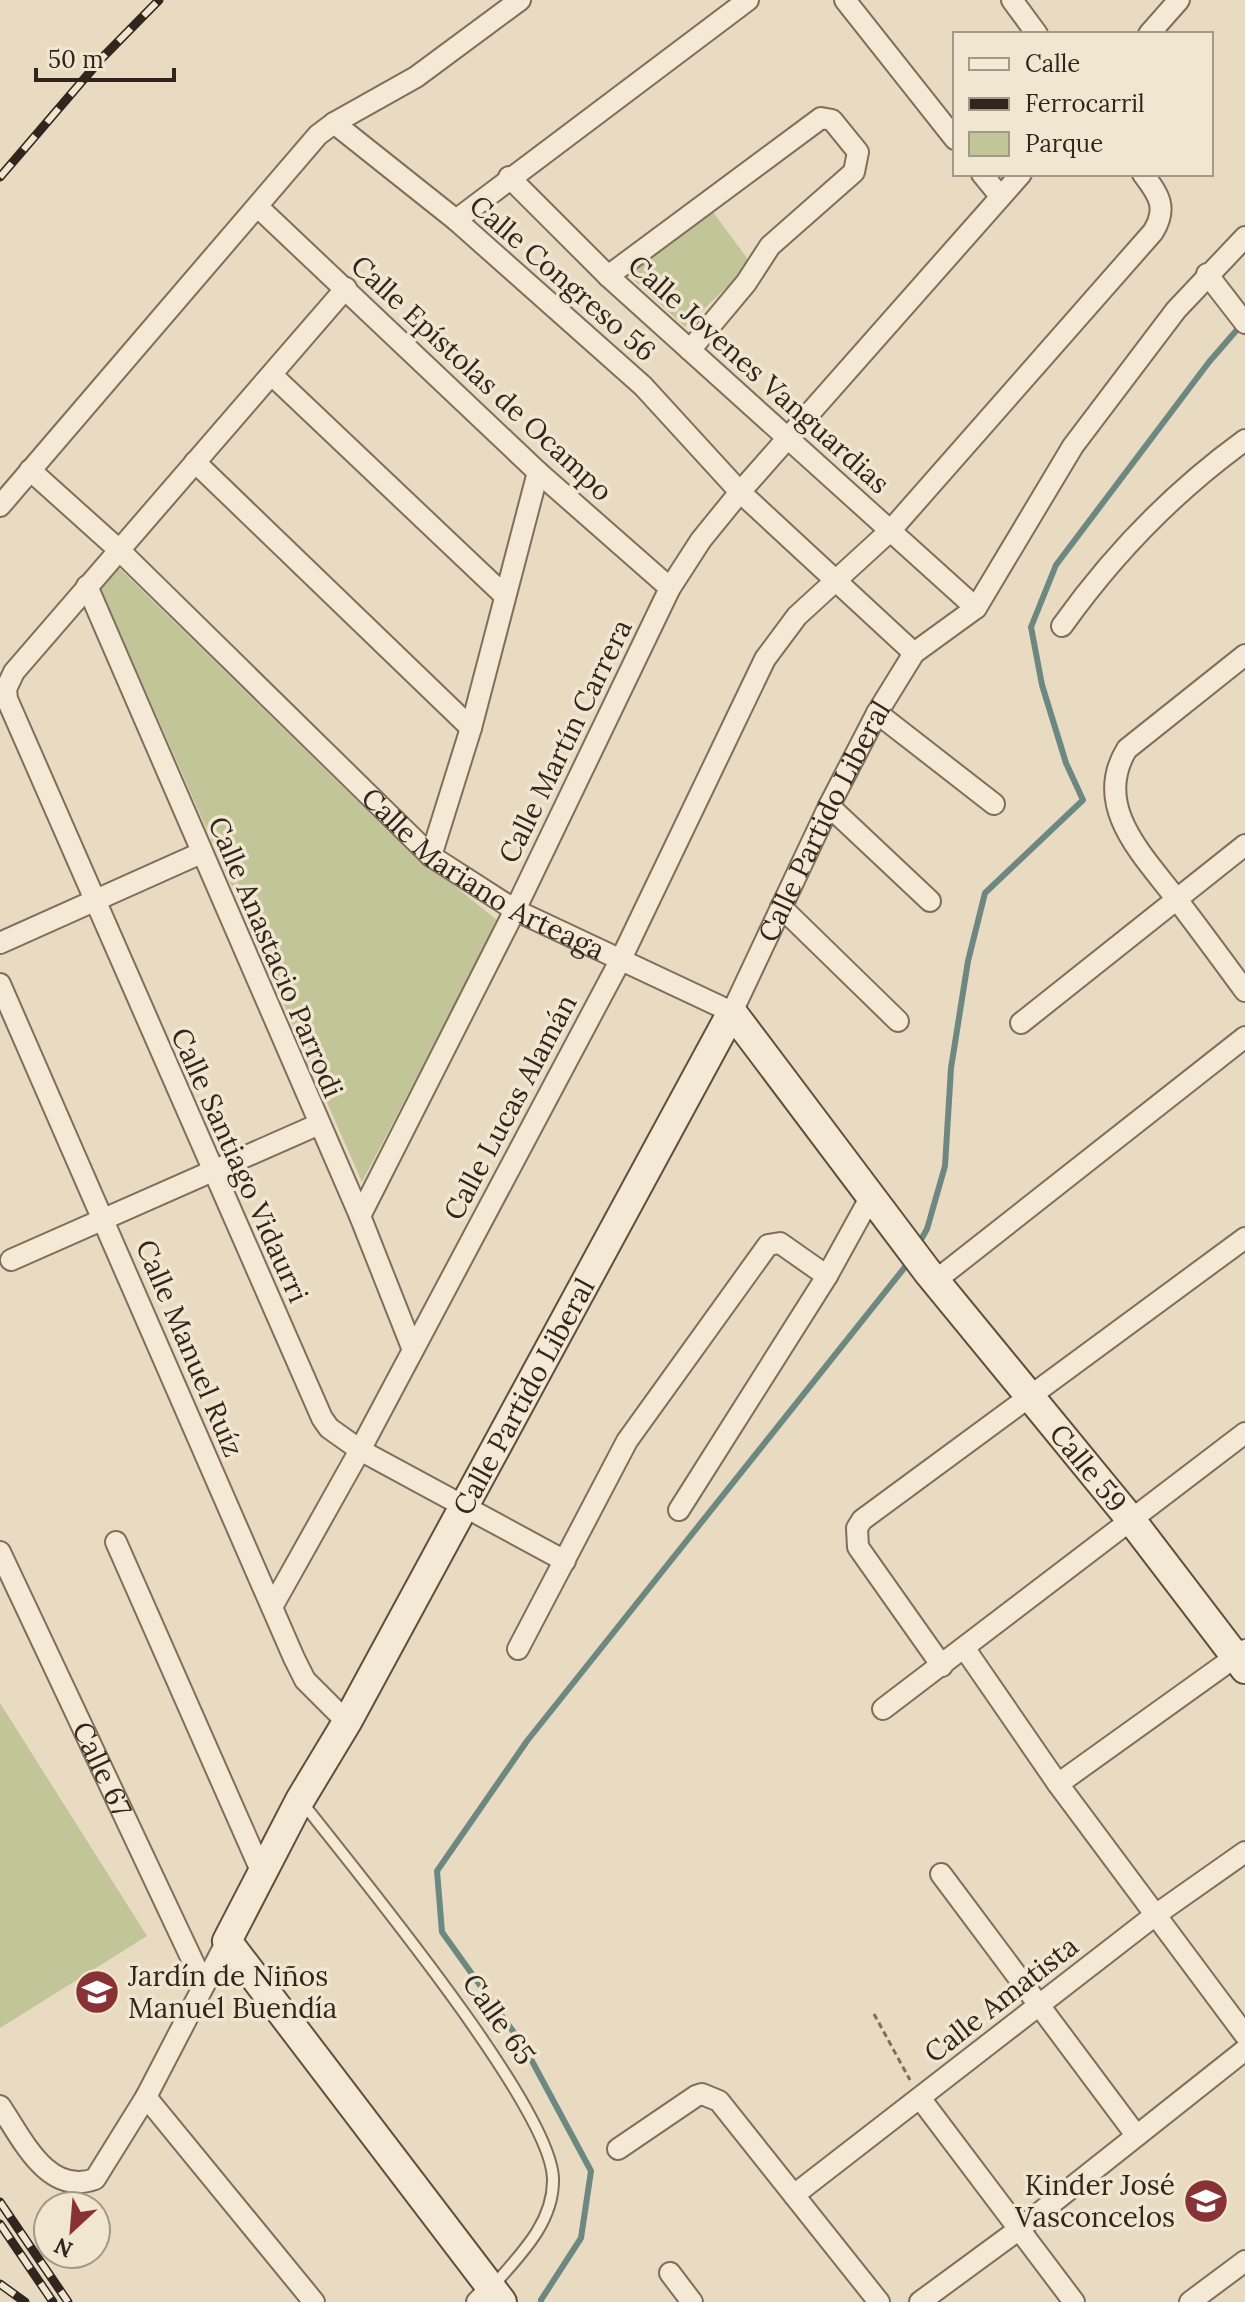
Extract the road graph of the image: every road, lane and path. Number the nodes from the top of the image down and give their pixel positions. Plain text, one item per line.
1 (520, 0) edge
2 (748, 0) edge
3 (845, 0) edge
4 (1012, 0) edge
5 (1176, 1) edge
6 (1036, 32) edge
7 (1151, 32) edge
8 (334, 123) junction
9 (953, 136) edge
10 (984, 176) edge
11 (1019, 176) edge
12 (1145, 176) edge
13 (509, 177) junction
14 (1000, 196) junction
15 (258, 207) junction
16 (456, 220) junction
17 (1245, 237) edge
18 (1207, 274) junction
19 (608, 276) junction
20 (346, 288) junction
21 (1245, 323) edge
22 (690, 350) junction
23 (272, 375) junction
24 (788, 439) junction
25 (1245, 440) edge
26 (195, 462) junction
27 (30, 470) junction
28 (538, 472) junction
29 (740, 492) junction
30 (0, 506) edge
31 (891, 530) junction
32 (118, 549) junction
33 (834, 578) junction
34 (87, 586) junction
35 (670, 588) junction
36 (503, 594) junction
37 (976, 608) junction
38 (1062, 626) dead end
39 (914, 653) junction
40 (1245, 655) edge
41 (877, 713) junction
42 (471, 728) junction
43 (994, 804) dead end
44 (829, 806) junction
45 (1245, 845) edge
46 (201, 853) junction
47 (431, 856) junction
48 (1176, 898) junction
49 (94, 901) junction
50 (930, 901) dead end
51 (781, 907) junction
52 (515, 910) junction
53 (0, 943) edge
54 (621, 959) junction
55 (0, 984) edge
56 (1245, 991) edge
57 (732, 1012) junction
58 (898, 1021) dead end
59 (1021, 1023) dead end
60 (1245, 1037) edge
61 (317, 1125) junction
62 (212, 1174) junction
63 (870, 1198) junction
64 (360, 1216) junction
65 (104, 1219) junction
66 (1245, 1238) edge
67 (11, 1260) dead end
68 (827, 1276) junction
69 (931, 1276) junction
70 (413, 1350) junction
71 (1030, 1396) junction
72 (1245, 1433) edge
73 (360, 1450) junction
74 (462, 1508) junction
75 (679, 1510) dead end
76 (1132, 1521) junction
77 (116, 1542) dead end
78 (0, 1552) edge
79 (565, 1561) junction
80 (272, 1607) junction
81 (518, 1649) dead end
82 (965, 1649) junction
83 (1242, 1659) edge
84 (942, 1666) junction
85 (883, 1709) dead end
86 (347, 1722) junction
87 (1058, 1784) junction
88 (300, 1800) junction
89 (1245, 1852) edge
90 (262, 1873) junction
91 (941, 1874) dead end
92 (1154, 1916) junction
93 (227, 1941) junction
94 (204, 1985) junction
95 (1039, 2005) junction
96 (874, 2014) dead end
97 (1245, 2035) edge
98 (1245, 2050) edge
99 (146, 2097) junction
100 (920, 2098) junction
101 (0, 2106) edge
102 (1136, 2135) junction
103 (618, 2149) dead end
104 (794, 2195) junction
105 (1018, 2230) junction
106 (1242, 2269) edge
107 (670, 2273) dead end
108 (491, 2297) edge
109 (314, 2302) edge
110 (692, 2302) edge
111 (879, 2302) edge
112 (920, 2302) edge
113 (1074, 2302) edge
114 (1190, 2302) edge

1 - 8 street
2 - 13 street
3 - 9 street
4 - 6 street
5 - 7 street
8 - 15 street
8 - 16 street, Calle Congreso 56
10 - 14 street
11 - 14 street, Calle Martín Carrera
12 - 31 street, Calle Lucas Alamán
13 - 16 street
13 - 19 street, Calle Jovenes Vanguardias
14 - 24 street, Calle Martín Carrera
15 - 20 street, Calle Epístolas de Ocampo
15 - 27 street
16 - 29 street, Calle Congreso 56
17 - 18 street
18 - 21 street
18 - 37 street
19 - 22 street, Calle Jovenes Vanguardias
19 - 22 street
20 - 23 street
20 - 28 street, Calle Epístolas de Ocampo
22 - 24 street, Calle Jovenes Vanguardias
23 - 26 street
23 - 36 street
24 - 29 street, Calle Martín Carrera
24 - 31 street, Calle Jovenes Vanguardias
25 - 38 street
26 - 32 street
26 - 42 street
27 - 30 street
27 - 32 street, Calle Mariano Arteaga
28 - 35 street, Calle Epístolas de Ocampo
28 - 36 street
29 - 33 street, Calle Congreso 56
29 - 35 street, Calle Martín Carrera
31 - 33 street, Calle Lucas Alamán
31 - 37 street, Calle Jovenes Vanguardias
32 - 34 street
32 - 47 street, Calle Mariano Arteaga
33 - 39 street, Calle Congreso 56
33 - 54 street, Calle Lucas Alamán
34 - 46 street, Calle Anastacio Parrodi
34 - 49 street, Calle Santiago Vidaurri
35 - 52 street, Calle Martín Carrera
36 - 42 street
37 - 39 street, Calle Partido Liberal
39 - 41 street, Calle Partido Liberal
40 - 48 street
41 - 43 street
41 - 44 street, Calle Partido Liberal
42 - 47 street
44 - 50 street
44 - 51 street, Calle Partido Liberal
45 - 48 street
46 - 49 street
46 - 61 street, Calle Anastacio Parrodi
47 - 52 street, Calle Mariano Arteaga
48 - 56 street
48 - 59 street
49 - 53 street
49 - 62 street, Calle Santiago Vidaurri
51 - 57 street, Calle Partido Liberal
51 - 58 street
52 - 54 street, Calle Mariano Arteaga
52 - 64 street, Calle Martín Carrera
54 - 57 street, Calle Mariano Arteaga
54 - 70 street, Calle Lucas Alamán
55 - 65 street, Calle Manuel Ruíz
57 - 63 street, Calle Mariano Arteaga
57 - 74 street, Calle Partido Liberal
60 - 69 street
61 - 62 street
61 - 64 street, Calle Anastacio Parrodi
62 - 65 street
62 - 73 street, Calle Santiago Vidaurri
63 - 68 street
63 - 69 street, Calle Mariano Arteaga
64 - 70 street, Calle Anastacio Parrodi
65 - 67 street
65 - 80 street, Calle Manuel Ruíz
66 - 71 street
68 - 75 street
68 - 79 street
69 - 71 street, Calle 59
70 - 73 street, Calle Lucas Alamán
71 - 76 street, Calle 59
71 - 84 street
72 - 76 street
73 - 74 street, Calle Santiago Vidaurri
73 - 80 street, Calle Lucas Alamán
74 - 79 street, Calle Santiago Vidaurri
74 - 86 street, Calle Partido Liberal
76 - 82 street
76 - 83 street, Calle 59
77 - 90 street
78 - 94 street, Calle 67
79 - 81 street
80 - 86 street, Calle Manuel Ruíz
82 - 84 street
82 - 87 street
83 - 87 street
84 - 85 street
86 - 88 street, Calle Partido Liberal
87 - 92 street
88 - 90 street, Calle Partido Liberal
88 - 108 lane, Calle 65
89 - 92 street, Calle Amatista
90 - 93 street, Calle Partido Liberal
91 - 95 street
92 - 95 street, Calle Amatista
92 - 97 street
93 - 94 street, Calle Partido Liberal
93 - 108 street
94 - 99 street, Calle Partido Liberal
95 - 100 street, Calle Amatista
95 - 102 street
96 - 100 path
98 - 102 street
99 - 101 street, Calle Partido Liberal
99 - 109 street
100 - 104 street, Calle Amatista
100 - 105 street
102 - 105 street
103 - 104 street
104 - 111 street
105 - 112 street
105 - 113 street
106 - 114 street
107 - 110 street

